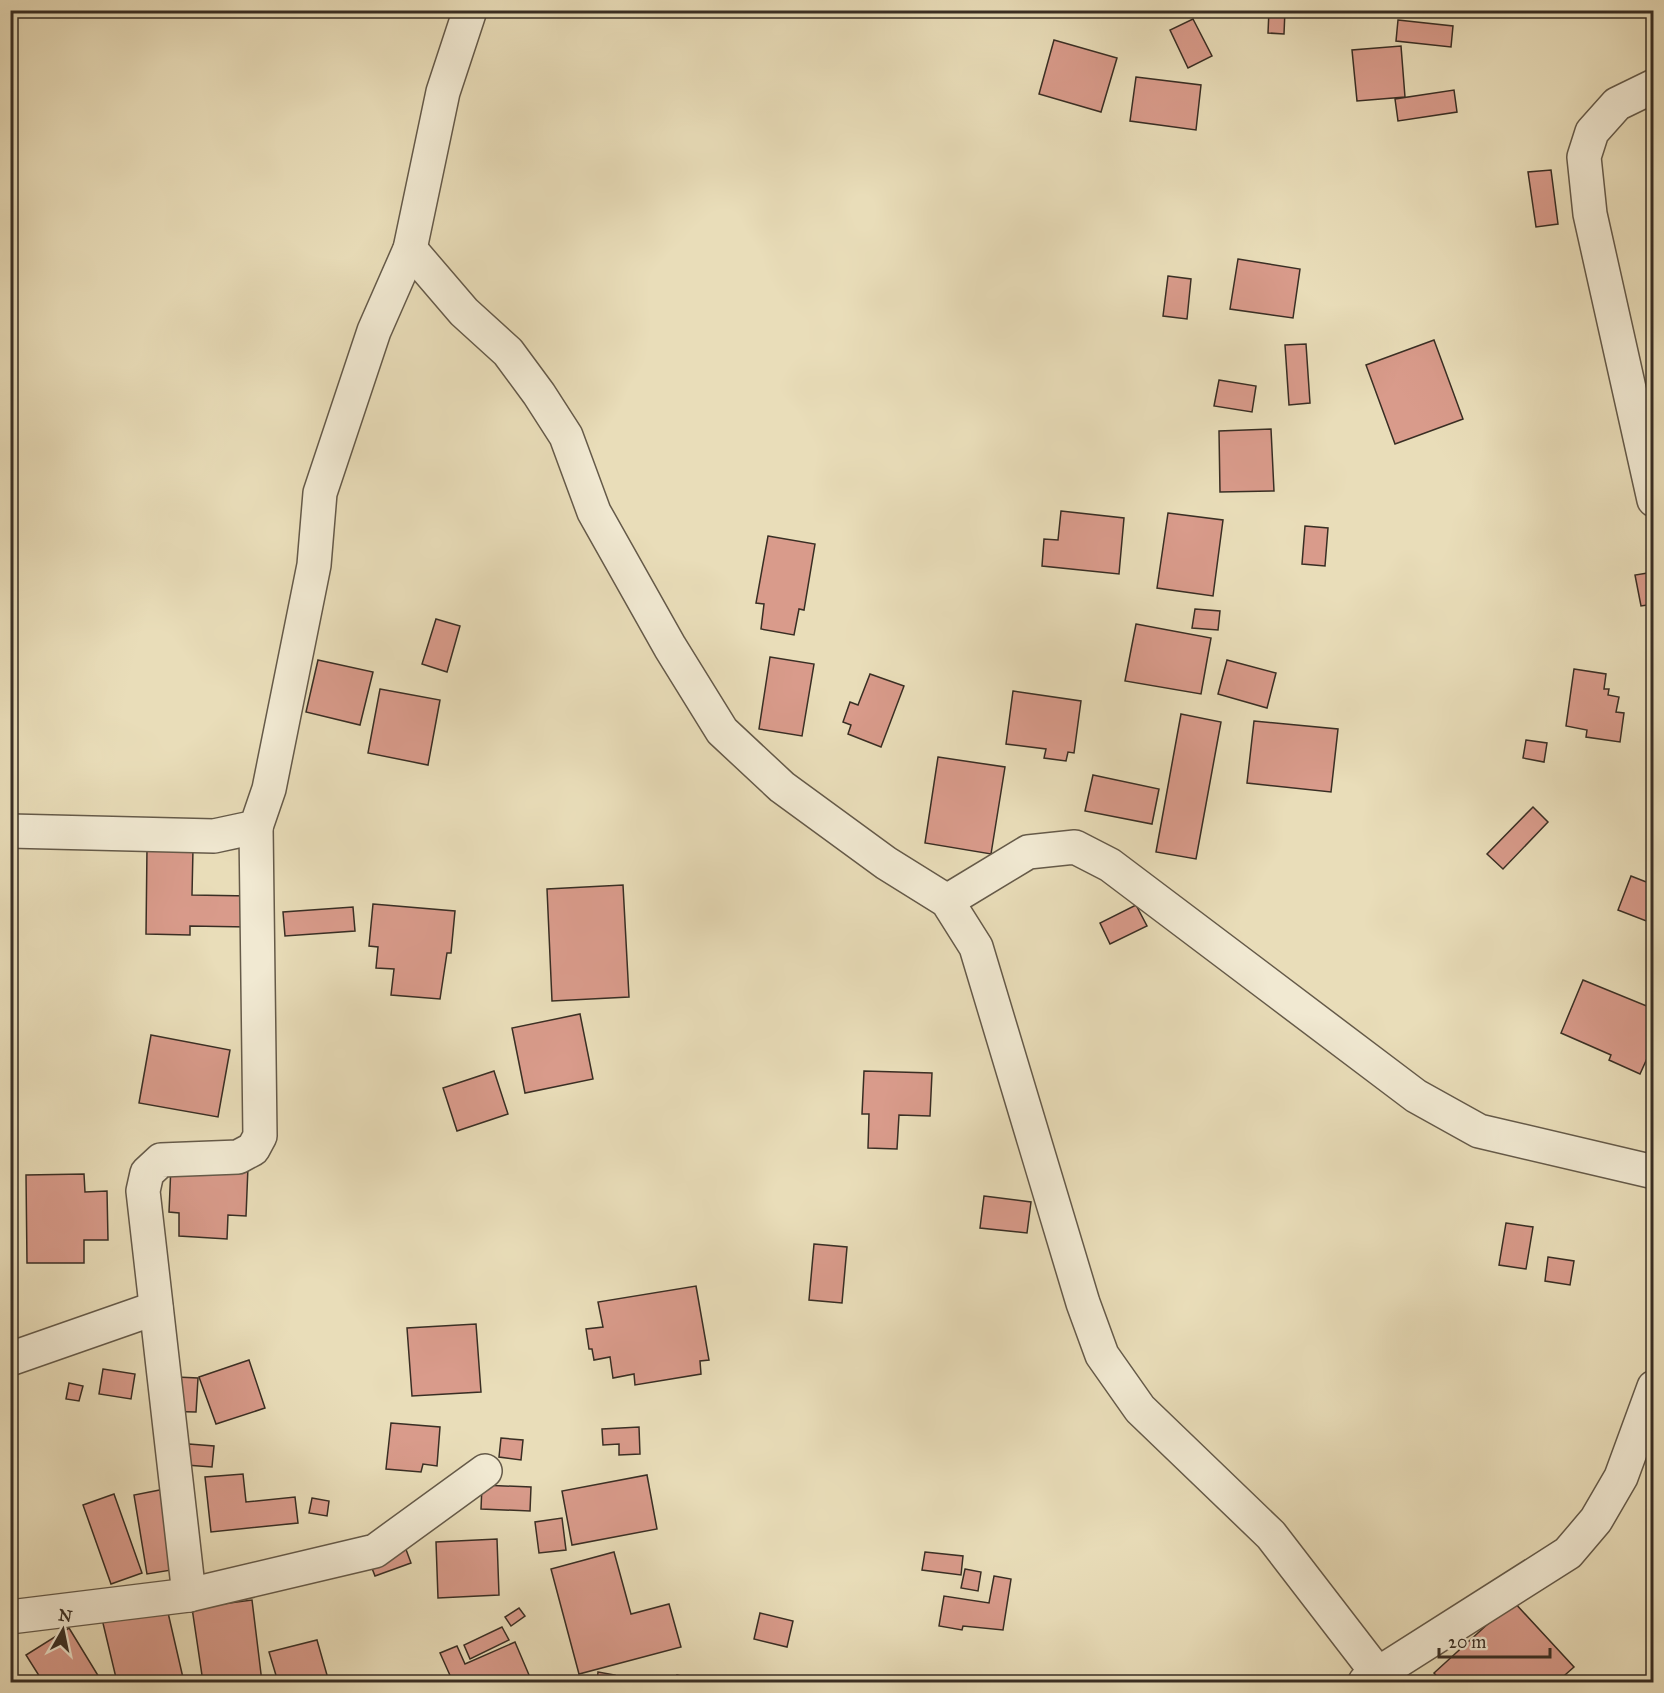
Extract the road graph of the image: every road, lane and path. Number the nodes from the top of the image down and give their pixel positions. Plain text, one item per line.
1 (470, 10) edge
2 (1653, 86) edge
3 (410, 249) junction
4 (1646, 429) edge
5 (1653, 500) edge
6 (256, 827) junction
7 (10, 831) edge
8 (947, 901) junction
9 (1653, 1172) edge
10 (156, 1308) junction
11 (10, 1359) edge
12 (1653, 1387) edge
13 (485, 1471) dead end
14 (189, 1595) junction
15 (10, 1617) edge
16 (1372, 1678) edge

1 - 3 street
2 - 4 street
3 - 6 street
3 - 8 street
4 - 5 street
6 - 7 street
6 - 10 street
8 - 9 street
8 - 16 street
10 - 11 street
10 - 14 street
12 - 16 street
13 - 14 street
14 - 15 street

